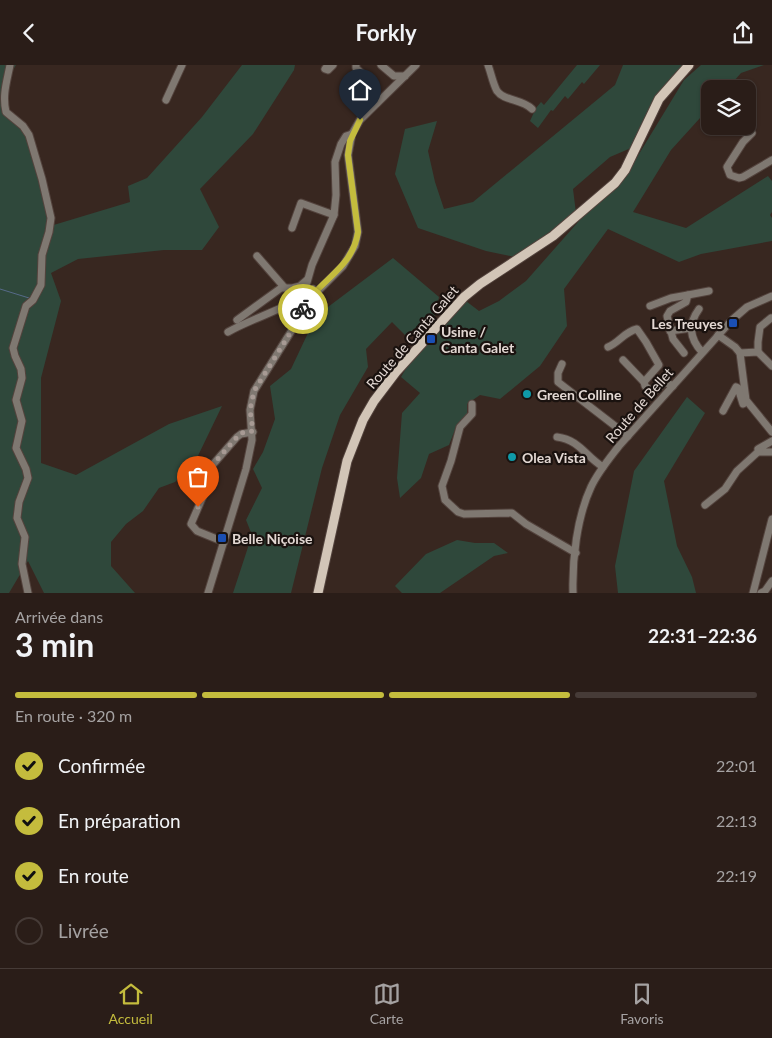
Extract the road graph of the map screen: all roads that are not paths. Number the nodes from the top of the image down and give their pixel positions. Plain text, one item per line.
1 (10, 65) edge
2 (182, 65) edge
3 (328, 65) edge
4 (333, 65) edge
5 (356, 65) edge
6 (381, 65) edge
7 (416, 65) edge
8 (488, 65) edge
9 (689, 65) edge
10 (405, 76) junction
11 (166, 100) dead end
12 (378, 103) junction
13 (532, 109) dead end
14 (352, 134) junction
15 (750, 135) edge
16 (772, 160) edge
17 (334, 215) junction
18 (292, 227) dead end
19 (257, 256) dead end
20 (309, 278) junction
21 (284, 287) junction
22 (318, 291) junction
23 (709, 291) dead end
24 (688, 295) junction
25 (772, 296) edge
26 (299, 299) junction
27 (650, 306) dead end
28 (699, 309) dead end
29 (771, 318) edge
30 (237, 321) dead end
31 (691, 328) junction
32 (670, 331) junction
33 (228, 332) dead end
34 (718, 335) junction
35 (608, 347) dead end
36 (702, 352) junction
37 (758, 352) junction
38 (684, 353) dead end
39 (740, 353) junction
40 (623, 360) dead end
41 (562, 364) dead end
42 (772, 366) edge
43 (644, 382) junction
44 (673, 386) junction
45 (472, 404) dead end
46 (748, 404) junction
47 (723, 411) dead end
48 (253, 431) junction
49 (772, 432) edge
50 (628, 436) junction
51 (556, 437) dead end
52 (772, 441) edge
53 (759, 451) junction
54 (772, 452) edge
55 (603, 467) junction
56 (706, 505) dead end
57 (772, 519) edge
58 (224, 542) junction
59 (576, 553) junction
60 (772, 581) edge
61 (28, 593) edge
62 (208, 593) edge
63 (318, 593) edge
64 (573, 593) edge
65 (753, 593) edge
66 (761, 593) edge

1 - 61 street
2 - 11 street
3 - 4 street
5 - 12 street
6 - 10 street
7 - 10 street
8 - 13 street
9 - 63 main road, Route de Canta Galet
10 - 12 street
12 - 14 street
14 - 17 street
14 - 22 street
15 - 16 street
17 - 18 street
17 - 20 street
19 - 21 street
20 - 21 street
20 - 26 street
21 - 30 street
22 - 26 street
22 - 48 street
23 - 24 street
24 - 27 street
24 - 32 street
25 - 34 street, Route de Bellet
26 - 33 street
28 - 31 street
29 - 37 street
31 - 32 street
31 - 36 street
32 - 38 street
34 - 36 street, Route de Bellet
34 - 39 street
35 - 43 street
36 - 44 street, Route de Bellet
37 - 39 street
37 - 42 street
39 - 46 street
40 - 43 street
41 - 50 street
43 - 44 street
44 - 50 street, Route de Bellet
45 - 59 street
46 - 47 street
46 - 49 street
48 - 58 street
48 - 58 street
50 - 55 street, Route de Bellet
51 - 55 street
52 - 53 street
53 - 54 street
53 - 56 street
55 - 59 street, Route de Bellet
57 - 65 street
58 - 62 street
59 - 64 street, Route de Bellet
60 - 66 street

